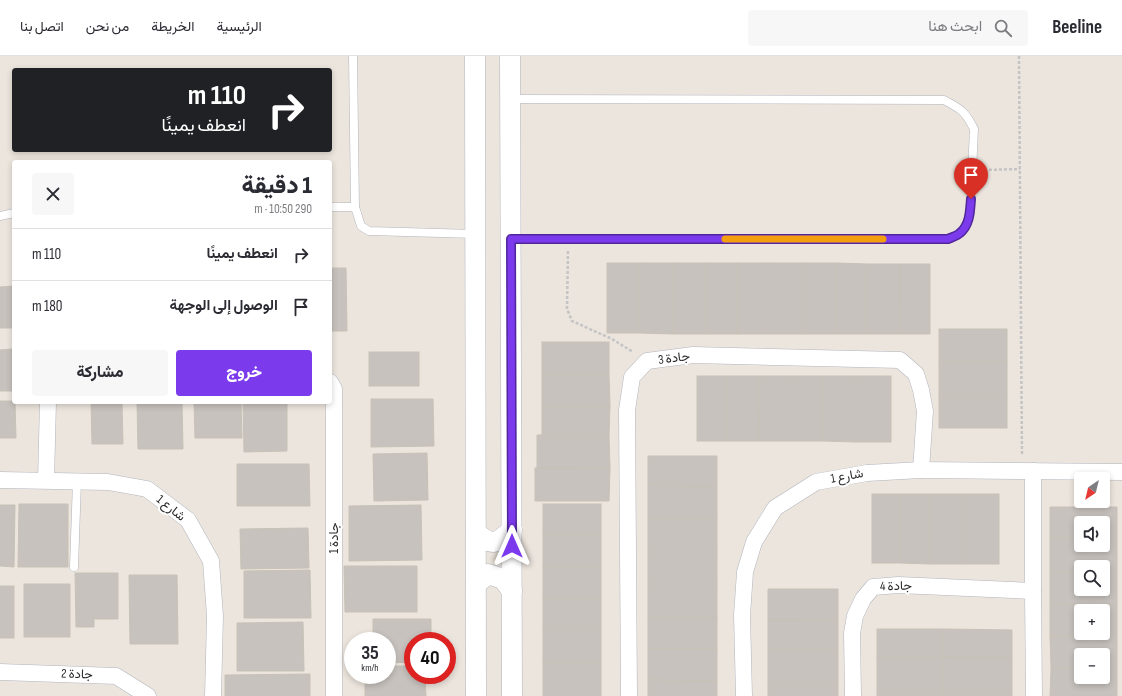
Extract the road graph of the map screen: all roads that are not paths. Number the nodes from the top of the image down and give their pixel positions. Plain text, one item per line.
1 (353, 56) edge
2 (475, 56) edge
3 (510, 56) edge
4 (510, 99) junction
5 (332, 207) edge
6 (355, 207) junction
7 (12, 213) edge
8 (0, 216) edge
9 (475, 234) junction
10 (511, 239) junction
11 (332, 386) edge
12 (48, 404) edge
13 (921, 470) junction
14 (1028, 471) junction
15 (1122, 472) edge
16 (0, 480) edge
17 (46, 480) junction
18 (77, 481) junction
19 (512, 530) junction
20 (476, 533) junction
21 (74, 567) dead end
22 (476, 584) junction
23 (512, 591) junction
24 (1033, 591) junction
25 (0, 672) edge
26 (148, 696) edge
27 (213, 696) edge
28 (334, 696) edge
29 (476, 696) edge
30 (512, 696) edge
31 (629, 696) edge
32 (744, 696) edge
33 (853, 696) edge
34 (1034, 696) edge

1 - 6 lane
2 - 9 street
3 - 4 street
4 - 10 street
4 - 10 lane
5 - 6 lane
6 - 9 lane
7 - 8 lane
9 - 20 street
10 - 19 street
11 - 28 street, جادة 1
12 - 17 street
13 - 14 street, شارع 1
13 - 31 street, جادة 3
13 - 32 street, شارع 1
14 - 15 street, شارع 1
14 - 24 street
16 - 17 street, شارع 1
17 - 18 street, شارع 1
18 - 21 lane
18 - 27 street, شارع 1
19 - 20 street
19 - 23 street
20 - 22 street
22 - 23 street
22 - 29 street
23 - 30 street
24 - 33 street, جادة 4
24 - 34 street
25 - 26 street, جادة 2

